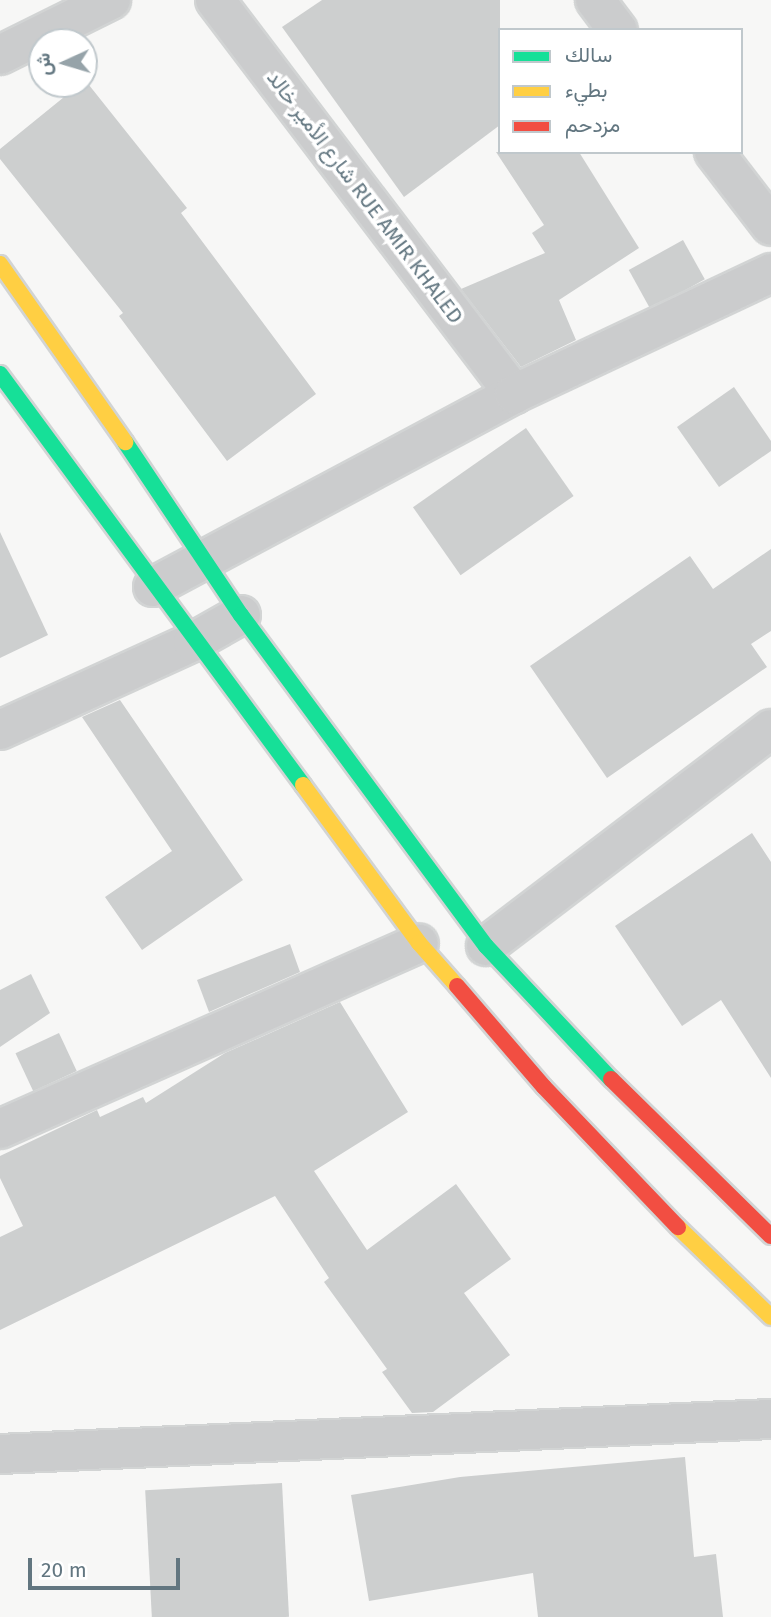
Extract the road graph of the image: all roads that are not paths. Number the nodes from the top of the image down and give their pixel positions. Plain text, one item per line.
1 (111, 0) edge
2 (215, 0) edge
3 (595, 0) edge
4 (616, 28) edge
5 (0, 55) edge
6 (716, 154) edge
7 (771, 226) edge
8 (0, 264) edge
9 (771, 274) edge
10 (1, 377) edge
11 (514, 394) junction
12 (205, 556) junction
13 (153, 587) junction
14 (241, 615) junction
15 (193, 642) junction
16 (771, 729) edge
17 (0, 730) edge
18 (419, 943) junction
19 (486, 946) junction
20 (0, 1129) edge
21 (771, 1236) edge
22 (771, 1317) edge
23 (771, 1419) edge
24 (0, 1454) edge

1 - 5 street
2 - 11 street, شارع الأمير خالد RUE AMIR KHALED
3 - 4 street
6 - 7 street
8 - 12 main road
9 - 11 street
10 - 13 main road
11 - 12 street
12 - 13 street
12 - 14 main road
13 - 15 main road
14 - 15 street
14 - 19 main road
15 - 17 street
15 - 18 main road
16 - 19 street
18 - 20 street
18 - 22 main road
19 - 21 main road
23 - 24 street

